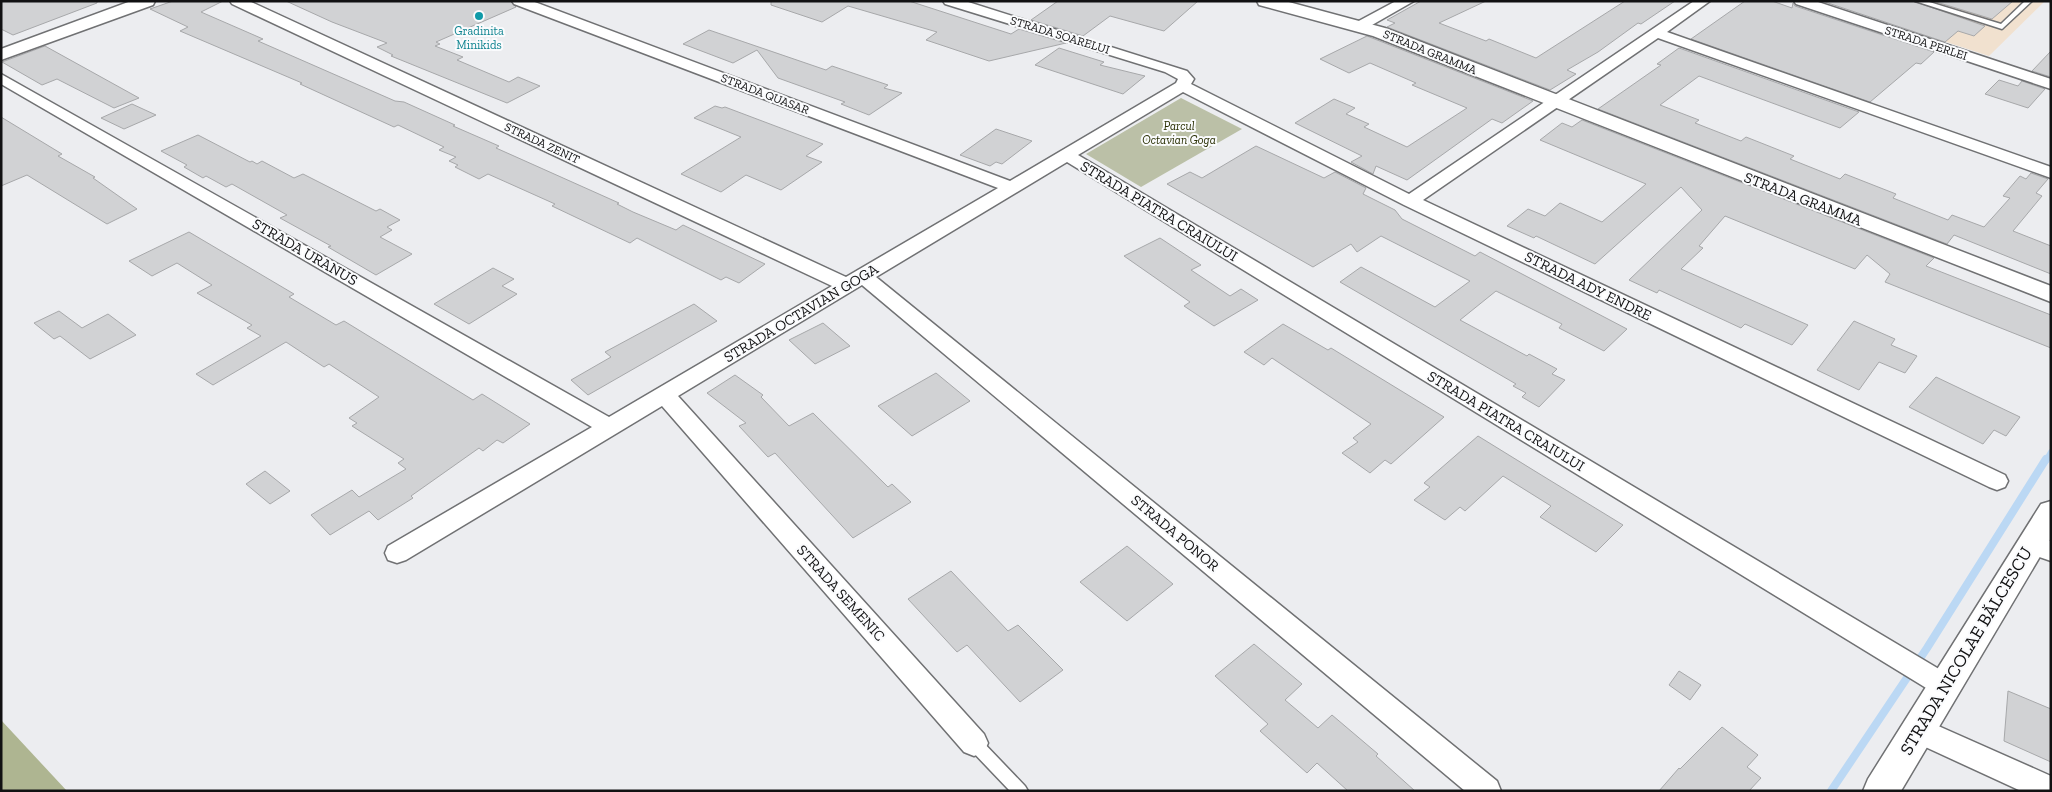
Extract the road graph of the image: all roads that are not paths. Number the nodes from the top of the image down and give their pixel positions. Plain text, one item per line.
1 (237, 1) edge
2 (519, 1) edge
3 (950, 1) edge
4 (1265, 1) edge
5 (1407, 1) edge
6 (1702, 1) edge
7 (1801, 1) edge
8 (1918, 1) edge
9 (2029, 1) edge
10 (138, 2) edge
11 (1360, 26) junction
12 (1656, 33) junction
13 (1, 55) edge
14 (1, 78) edge
15 (2051, 84) edge
16 (1182, 86) junction
17 (1555, 102) junction
18 (1066, 155) junction
19 (2051, 173) edge
20 (1012, 188) junction
21 (1410, 201) junction
22 (855, 281) junction
23 (2051, 295) edge
24 (664, 394) junction
25 (609, 427) junction
26 (1997, 481) dead end
27 (2051, 512) edge
28 (2041, 548) edge
29 (397, 553) dead end
30 (1936, 681) junction
31 (1918, 730) junction
32 (974, 743) joint
33 (2051, 790) edge
34 (1020, 791) edge
35 (1487, 791) edge
36 (1881, 791) edge

1 - 22 street, STRADA ZENIT
2 - 20 street, STRADA QUASAR
3 - 16 street, STRADA SOARELUI
4 - 11 street, STRADA GRAMMA
5 - 11 street
6 - 12 street
7 - 15 street, STRADA PERLEI
8 - 9 lane
10 - 13 street
11 - 17 street, STRADA GRAMMA
12 - 17 street
12 - 19 street
14 - 25 street, STRADA URANUS
16 - 18 street, STRADA OCTAVIAN GOGA
16 - 21 street, STRADA ADY ENDRE
17 - 21 street
17 - 23 street, STRADA GRAMMA
18 - 20 street, STRADA OCTAVIAN GOGA
18 - 30 street, STRADA PIATRA CRAIULUI
20 - 22 street, STRADA OCTAVIAN GOGA
21 - 26 street, STRADA ADY ENDRE
22 - 24 street, STRADA OCTAVIAN GOGA
22 - 35 street, STRADA PONOR
24 - 25 street, STRADA OCTAVIAN GOGA
24 - 32 street, STRADA SEMENIC
25 - 29 street, STRADA OCTAVIAN GOGA
27 - 28 street, STRADA NICOLAE BĂLCESCU
28 - 30 street, STRADA NICOLAE BĂLCESCU
30 - 31 street, STRADA NICOLAE BĂLCESCU
31 - 33 street
31 - 36 street, STRADA NICOLAE BĂLCESCU
32 - 34 lane, STRADA SEMENIC

